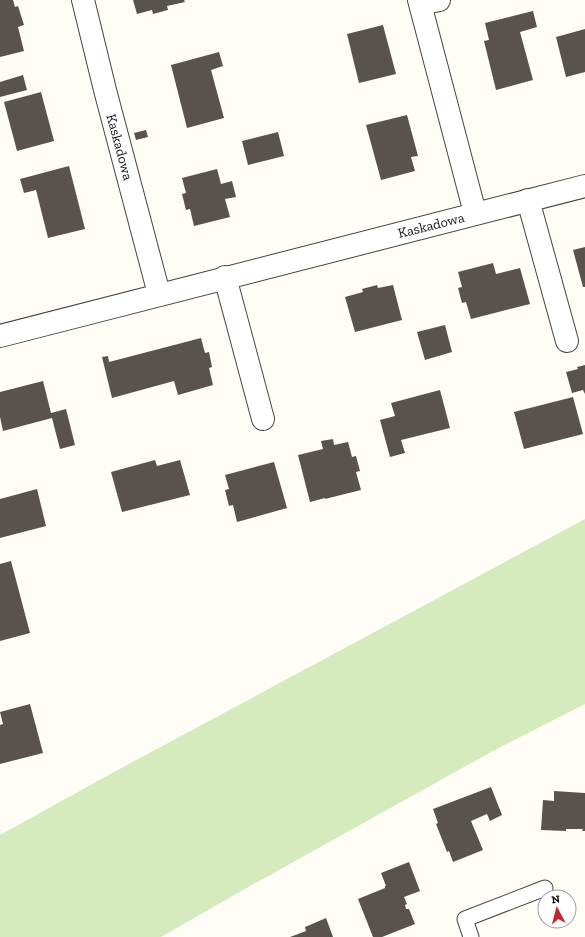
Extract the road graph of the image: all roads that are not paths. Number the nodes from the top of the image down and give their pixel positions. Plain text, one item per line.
1 (83, 0) edge
2 (426, 2) edge
3 (585, 186) edge
4 (528, 200) junction
5 (475, 214) junction
6 (225, 278) junction
7 (159, 294) junction
8 (0, 336) edge
9 (567, 341) dead end
10 (263, 419) dead end
11 (545, 888) dead end
12 (471, 937) edge

1 - 7 street, Kaskadowa
2 - 5 street, Kaskadowa
3 - 4 street, Kaskadowa
4 - 5 street, Kaskadowa
4 - 9 street
5 - 6 street, Kaskadowa
6 - 7 street, Kaskadowa
6 - 10 street
7 - 8 street, Kaskadowa
11 - 12 lane

